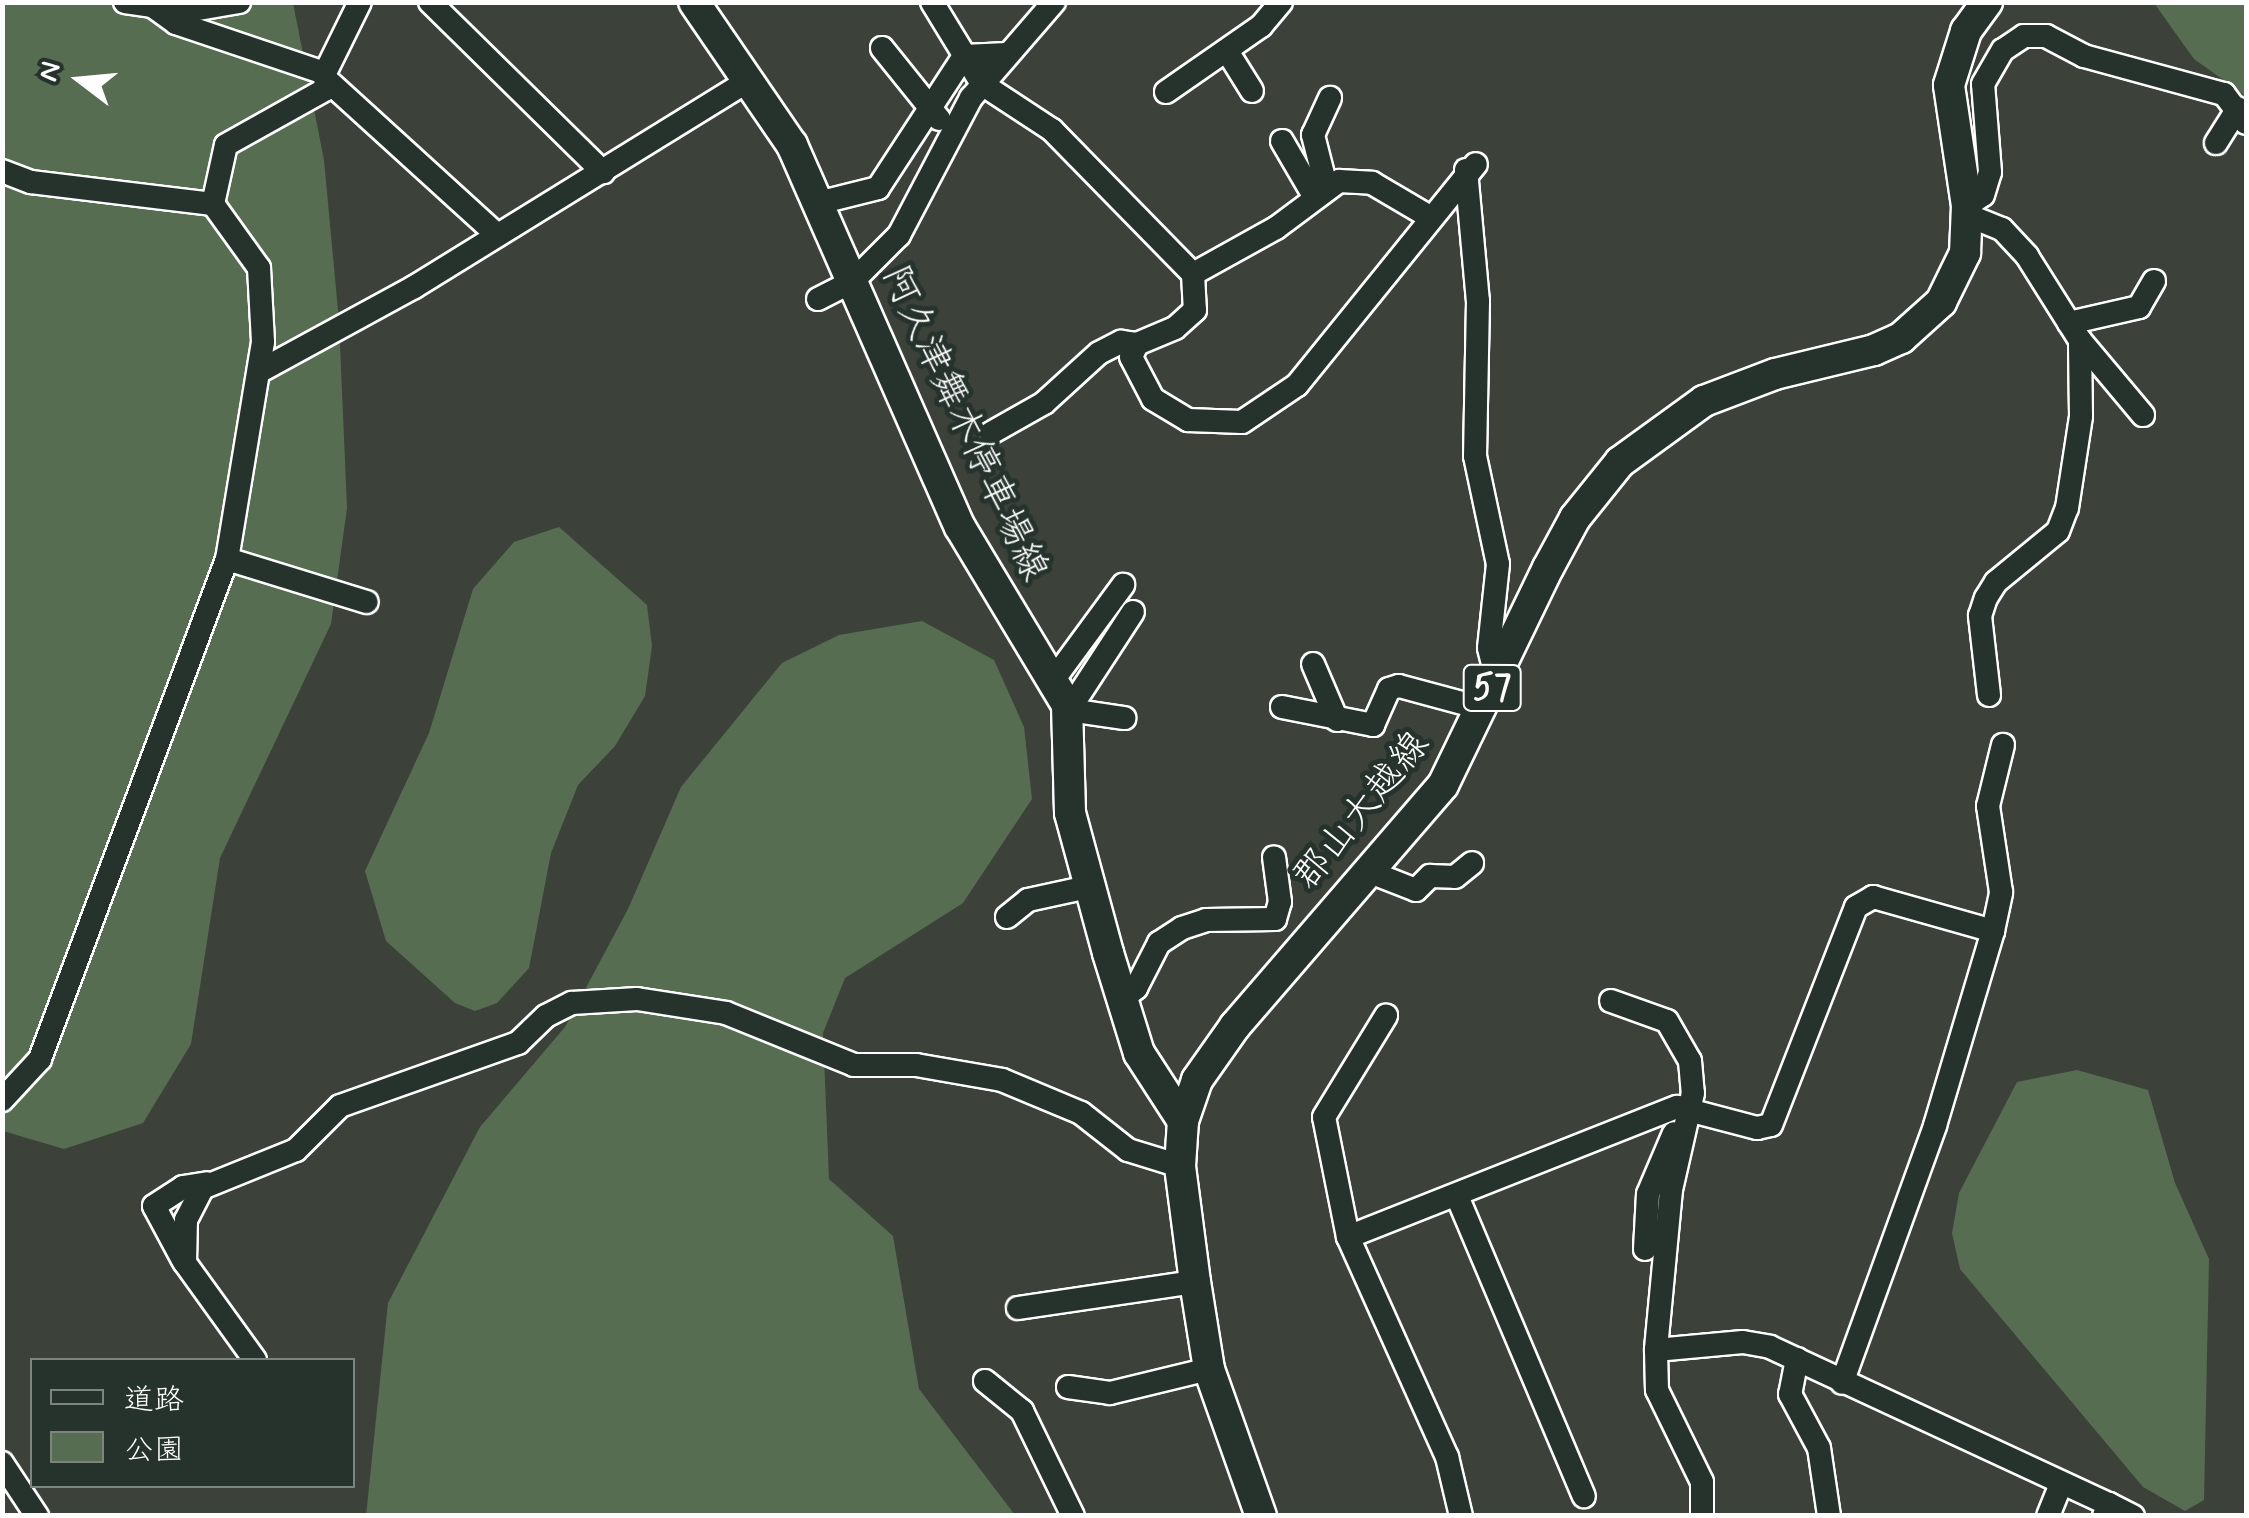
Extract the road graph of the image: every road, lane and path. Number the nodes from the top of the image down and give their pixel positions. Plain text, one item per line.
1 (125, 2) edge
2 (239, 2) edge
3 (360, 2) edge
4 (430, 2) edge
5 (694, 2) edge
6 (932, 2) edge
7 (1054, 2) edge
8 (1281, 2) edge
9 (1987, 2) edge
10 (154, 7) junction
11 (882, 48) dead end
12 (1226, 51) junction
13 (1007, 54) junction
14 (964, 56) junction
15 (327, 77) junction
16 (746, 82) junction
17 (982, 84) junction
18 (1252, 91) dead end
19 (1166, 92) dead end
20 (1330, 98) dead end
21 (929, 110) junction
22 (2242, 116) edge
23 (954, 130) junction
24 (1282, 140) dead end
25 (2216, 143) dead end
26 (2, 171) edge
27 (604, 172) junction
28 (1320, 191) junction
29 (818, 203) junction
30 (212, 204) junction
31 (1967, 210) junction
32 (1430, 218) junction
33 (497, 235) junction
34 (1193, 274) junction
35 (853, 281) junction
36 (2154, 281) dead end
37 (818, 299) dead end
38 (2075, 331) junction
39 (1137, 344) junction
40 (262, 370) junction
41 (2143, 415) dead end
42 (991, 433) dead end
43 (227, 559) junction
44 (1123, 585) dead end
45 (367, 602) dead end
46 (1133, 612) dead end
47 (1314, 664) dead end
48 (1496, 677) junction
49 (1054, 679) junction
50 (1990, 694) dead end
51 (1282, 708) dead end
52 (1484, 709) junction
53 (1069, 710) junction
54 (1124, 718) dead end
55 (1337, 720) junction
56 (2003, 745) dead end
57 (1274, 857) dead end
58 (1472, 863) dead end
59 (1370, 872) junction
60 (1092, 886) junction
61 (1007, 917) dead end
62 (1993, 930) junction
63 (1122, 999) junction
64 (1610, 1001) dead end
65 (1386, 1016) dead end
66 (2, 1100) edge
67 (1691, 1106) junction
68 (1183, 1120) junction
69 (1180, 1166) junction
70 (207, 1183) junction
71 (1456, 1196) junction
72 (1348, 1237) junction
73 (1645, 1248) dead end
74 (184, 1263) junction
75 (1195, 1282) junction
76 (1018, 1308) dead end
77 (1656, 1350) junction
78 (254, 1358) edge
79 (1797, 1359) junction
80 (1210, 1369) junction
81 (985, 1381) dead end
82 (1842, 1383) junction
83 (1068, 1387) dead end
84 (2, 1463) edge
85 (2061, 1483) junction
86 (1584, 1496) dead end
87 (2106, 1510) edge
88 (36, 1516) edge
89 (1073, 1516) edge
90 (1261, 1516) edge
91 (1460, 1516) edge
92 (1702, 1516) edge
93 (1829, 1516) edge
94 (2048, 1516) edge
95 (2134, 1516) edge

1 - 10 street
2 - 10 street
3 - 15 street
4 - 27 street
5 - 16 main road, 阿久津舞木停車場線
6 - 14 street
7 - 13 street
8 - 12 street
9 - 31 main road, 郡山大越線 / 57
10 - 15 street
11 - 21 street
12 - 18 street
12 - 19 street
13 - 14 street
13 - 17 street
14 - 17 street
14 - 21 street
15 - 30 street
15 - 33 street
16 - 27 street
16 - 29 main road, 阿久津舞木停車場線
17 - 23 street
17 - 34 street
20 - 28 street
21 - 23 street
21 - 29 street
22 - 25 street
22 - 31 street
23 - 35 street
24 - 28 street
26 - 30 street
27 - 33 street
28 - 32 street
28 - 34 street
29 - 35 main road, 阿久津舞木停車場線
30 - 40 street
31 - 38 street
31 - 48 main road, 郡山大越線 / 57
32 - 39 street
32 - 48 street
33 - 40 street
34 - 39 street
35 - 37 street
35 - 49 main road, 阿久津舞木停車場線
36 - 38 street
38 - 41 street
38 - 50 street
39 - 42 street
40 - 43 street
43 - 45 street
43 - 66 street
44 - 49 street
46 - 53 street
47 - 55 street
48 - 52 main road, 郡山大越線 / 57
49 - 53 main road, 阿久津舞木停車場線
51 - 55 street
52 - 55 street
52 - 59 main road, 郡山大越線 / 57
53 - 54 street
53 - 60 main road, 阿久津舞木停車場線
56 - 62 street
57 - 63 street
58 - 59 street
59 - 68 main road, 郡山大越線 / 57
60 - 61 street
60 - 63 main road, 阿久津舞木停車場線
62 - 67 street
62 - 82 street
63 - 68 main road, 阿久津舞木停車場線
64 - 67 street
65 - 72 street
67 - 71 street
67 - 73 street
67 - 77 street
68 - 69 main road, 郡山大越線 / 57
69 - 70 street
69 - 75 main road, 郡山大越線 / 57
70 - 74 street
70 - 74 street
71 - 72 street
71 - 86 street
72 - 91 street
74 - 78 street
75 - 76 street
75 - 80 main road, 郡山大越線 / 57
77 - 79 street
77 - 92 street
79 - 82 street
79 - 93 street
80 - 83 street
80 - 90 main road, 郡山大越線 / 57
81 - 89 street
82 - 85 street
84 - 88 street
85 - 87 street
85 - 94 street
87 - 95 street

